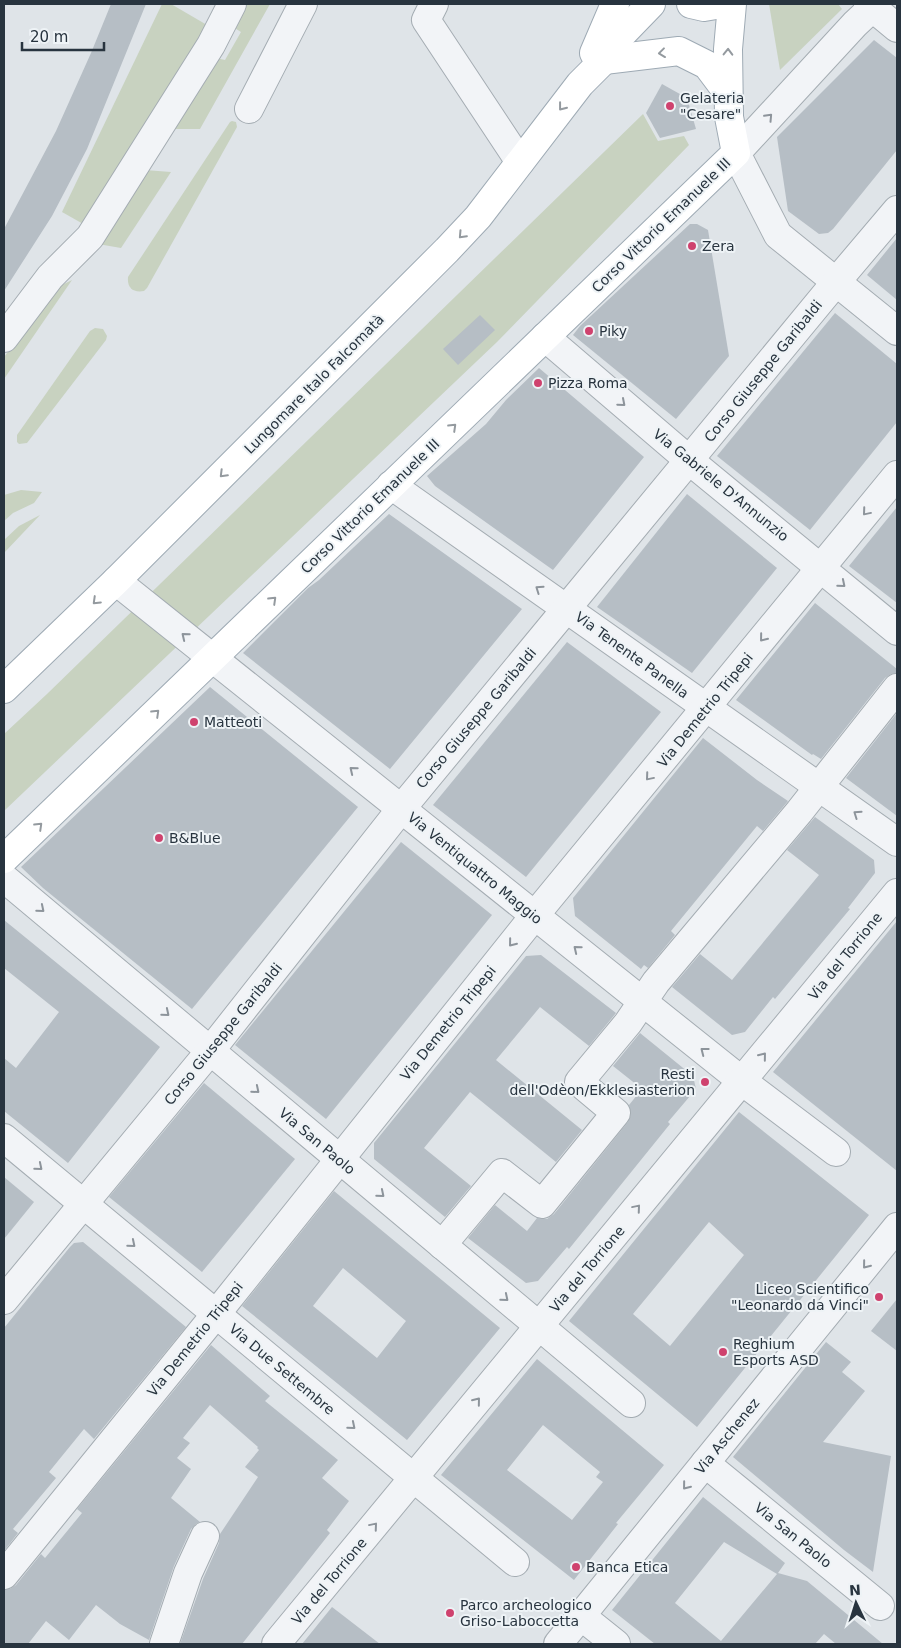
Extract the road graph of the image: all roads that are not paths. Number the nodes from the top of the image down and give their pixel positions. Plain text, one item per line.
1 (232, 4) edge
2 (303, 4) edge
3 (434, 4) edge
4 (615, 4) edge
5 (650, 4) edge
6 (691, 4) edge
7 (722, 4) edge
8 (732, 4) edge
9 (870, 6) edge
10 (897, 28) edge
11 (604, 60) junction
12 (580, 84) junction
13 (728, 93) junction
14 (249, 109) dead end
15 (736, 153) junction
16 (520, 162) junction
17 (897, 210) edge
18 (836, 282) junction
19 (897, 332) edge
20 (545, 337) junction
21 (4, 338) edge
22 (690, 460) junction
23 (897, 475) edge
24 (391, 485) junction
25 (821, 567) junction
26 (116, 581) junction
27 (568, 608) junction
28 (897, 631) edge
29 (212, 658) junction
30 (897, 688) edge
31 (4, 689) edge
32 (707, 708) junction
33 (819, 787) junction
34 (401, 809) junction
35 (897, 842) edge
36 (4, 859) edge
37 (4, 878) edge
38 (897, 893) edge
39 (535, 915) junction
40 (642, 1001) junction
41 (210, 1051) junction
42 (742, 1081) junction
43 (4, 1138) edge
44 (836, 1152) dead end
45 (340, 1160) junction
46 (84, 1204) junction
47 (897, 1228) edge
48 (442, 1245) junction
49 (4, 1300) edge
50 (216, 1314) junction
51 (539, 1326) junction
52 (632, 1403) dead end
53 (705, 1463) junction
54 (414, 1478) junction
55 (205, 1536) dead end
56 (515, 1562) dead end
57 (4, 1575) edge
58 (880, 1606) dead end
59 (581, 1616) junction
60 (164, 1644) edge
61 (276, 1644) edge
62 (558, 1644) edge
63 (616, 1644) edge

1 - 21 street
2 - 14 street
3 - 16 street
4 - 12 main road
5 - 11 main road, Lungomare Italo Falcomatà
6 - 7 main road
13 -> 8 main road, Corso Vittorio Emanuele III
9 - 10 street
15 -> 9 street, Corso Vittorio Emanuele III
11 - 12 main road, Lungomare Italo Falcomatà
13 -> 11 main road
12 -> 16 main road, Lungomare Italo Falcomatà
13 - 15 main road, Corso Vittorio Emanuele III
15 - 18 street
15 - 20 main road, Corso Vittorio Emanuele III
16 -> 26 main road, Lungomare Italo Falcomatà
17 - 18 street, Corso Giuseppe Garibaldi
18 - 19 street
18 - 22 street, Corso Giuseppe Garibaldi
20 -> 22 street, Via Gabriele D'Annunzio
24 -> 20 main road, Corso Vittorio Emanuele III
22 - 25 street, Via Gabriele D'Annunzio
22 - 27 street, Corso Giuseppe Garibaldi
23 -> 25 street, Via Demetrio Tripepi
27 -> 24 street, Via Tenente Panella
29 -> 24 main road, Corso Vittorio Emanuele III
25 -> 28 street, Via Gabriele D'Annunzio
25 -> 32 street, Via Demetrio Tripepi
29 -> 26 street, Via Ventiquattro Maggio
26 -> 31 main road, Lungomare Italo Falcomatà
27 - 32 street, Via Tenente Panella
27 - 34 street, Corso Giuseppe Garibaldi
34 -> 29 street, Via Ventiquattro Maggio
36 -> 29 main road, Corso Vittorio Emanuele III
30 - 33 street
32 - 33 street, Via Tenente Panella
32 -> 39 street, Via Demetrio Tripepi
35 -> 33 street, Via Tenente Panella
33 - 40 street
34 - 39 street, Via Ventiquattro Maggio
34 - 41 street, Corso Giuseppe Garibaldi
37 -> 41 street, Via San Paolo
42 -> 38 street, Via del Torrione
40 -> 39 street, Via Ventiquattro Maggio
39 -> 45 street, Via Demetrio Tripepi
42 -> 40 street, Via Ventiquattro Maggio
40 - 48 street
41 -> 45 street, Via San Paolo
41 - 46 street, Corso Giuseppe Garibaldi
42 - 44 street, Via Ventiquattro Maggio
51 -> 42 street, Via del Torrione
43 -> 46 street, Via Due Settembre
45 -> 48 street, Via San Paolo
45 - 50 street, Via Demetrio Tripepi
46 - 49 street, Corso Giuseppe Garibaldi
46 -> 50 street, Via Due Settembre
47 -> 53 street, Via Aschenez
48 -> 51 street, Via San Paolo
50 -> 54 street, Via Due Settembre
50 - 57 street, Via Demetrio Tripepi
51 - 52 street, Via San Paolo
54 -> 51 street, Via del Torrione
53 - 58 street, Via San Paolo
53 -> 59 street, Via Aschenez
54 - 56 street, Via Due Settembre
61 -> 54 street, Via del Torrione
55 - 60 street
59 - 62 street, Via Aschenez
59 - 63 street

